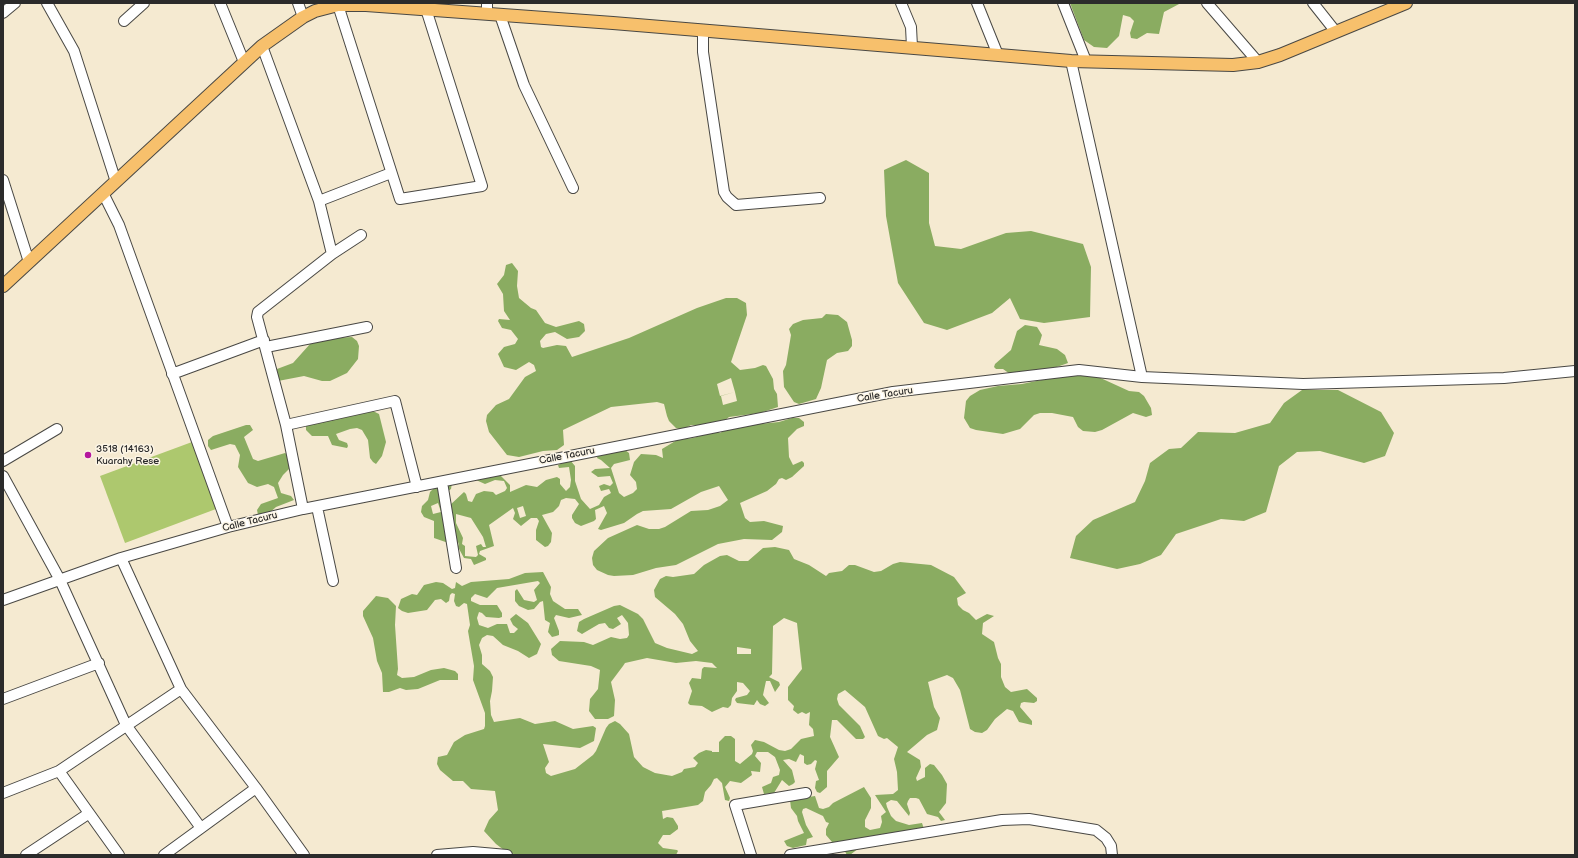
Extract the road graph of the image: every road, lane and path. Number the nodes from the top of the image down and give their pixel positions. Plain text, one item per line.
1 (14, 3) edge
2 (47, 3) edge
3 (144, 3) edge
4 (220, 3) edge
5 (298, 3) edge
6 (901, 3) edge
7 (977, 3) edge
8 (1063, 3) edge
9 (1208, 3) edge
10 (1313, 3) edge
11 (1406, 3) edge
12 (338, 5) junction
13 (400, 5) edge
14 (487, 8) edge
15 (426, 9) junction
16 (3, 13) edge
17 (500, 15) junction
18 (302, 17) junction
19 (124, 21) dead end
20 (704, 30) junction
21 (1336, 32) junction
22 (262, 46) junction
23 (912, 48) junction
24 (998, 55) junction
25 (1071, 61) junction
26 (1086, 61) junction
27 (244, 62) junction
28 (1258, 62) junction
29 (391, 173) junction
30 (3, 180) edge
31 (116, 182) junction
32 (572, 188) dead end
33 (103, 193) junction
34 (820, 198) dead end
35 (319, 201) junction
36 (361, 235) dead end
37 (332, 254) junction
38 (29, 262) junction
39 (3, 286) edge
40 (367, 327) dead end
41 (265, 344) junction
42 (1575, 371) edge
43 (172, 374) junction
44 (1142, 377) junction
45 (286, 425) junction
46 (56, 429) dead end
47 (3, 461) edge
48 (3, 476) edge
49 (442, 482) junction
50 (417, 487) junction
51 (317, 507) junction
52 (303, 509) junction
53 (228, 527) junction
54 (121, 558) junction
55 (456, 568) dead end
56 (60, 580) junction
57 (333, 581) dead end
58 (3, 600) edge
59 (98, 663) junction
60 (181, 689) junction
61 (3, 699) edge
62 (126, 725) junction
63 (59, 772) junction
64 (256, 788) junction
65 (3, 793) edge
66 (806, 793) dead end
67 (88, 814) junction
68 (201, 828) junction
69 (26, 855) edge
70 (119, 855) edge
71 (164, 855) edge
72 (303, 855) edge
73 (436, 855) edge
74 (507, 855) edge
75 (751, 855) edge
76 (790, 855) edge
77 (1112, 855) edge

1 - 16 street
2 - 31 street
3 - 19 street
4 - 27 street
5 - 18 street
6 - 23 street
7 - 24 street
8 - 26 street
9 - 28 street
10 - 21 street
11 - 21 main road
12 - 13 main road
12 - 18 main road
12 - 29 street
13 - 15 main road
14 - 15 main road
14 - 17 main road
15 - 29 street
17 - 20 main road
17 - 32 street
18 - 22 main road
20 - 23 main road
20 - 34 street
21 - 28 main road
22 - 27 main road
22 - 35 street
23 - 24 main road
24 - 25 main road
25 - 26 main road
25 - 44 street
26 - 28 main road
27 - 31 main road
29 - 35 street
30 - 38 street
31 - 33 main road
33 - 38 main road
33 - 43 street
35 - 37 street
36 - 37 street
37 - 41 street
38 - 39 main road
40 - 41 street
41 - 43 street
41 - 45 street
42 - 44 street, Calle Tacuru
43 - 53 street
44 - 49 street, Calle Tacuru
45 - 50 street
45 - 52 street
46 - 47 street
48 - 56 street
49 - 50 street, Calle Tacuru
49 - 55 street
50 - 51 street, Calle Tacuru
51 - 52 street, Calle Tacuru
51 - 57 street
52 - 53 street, Calle Tacuru
53 - 54 street, Calle Tacuru
54 - 56 street, Calle Tacuru
54 - 60 street
56 - 58 street, Calle Tacuru
56 - 59 street
59 - 61 street
59 - 62 street
60 - 62 street
60 - 64 street
62 - 63 street
62 - 68 street
63 - 65 street
63 - 67 street
64 - 68 street
64 - 72 street
66 - 75 street
67 - 69 street
67 - 70 street
68 - 71 street
73 - 74 street
76 - 77 street

